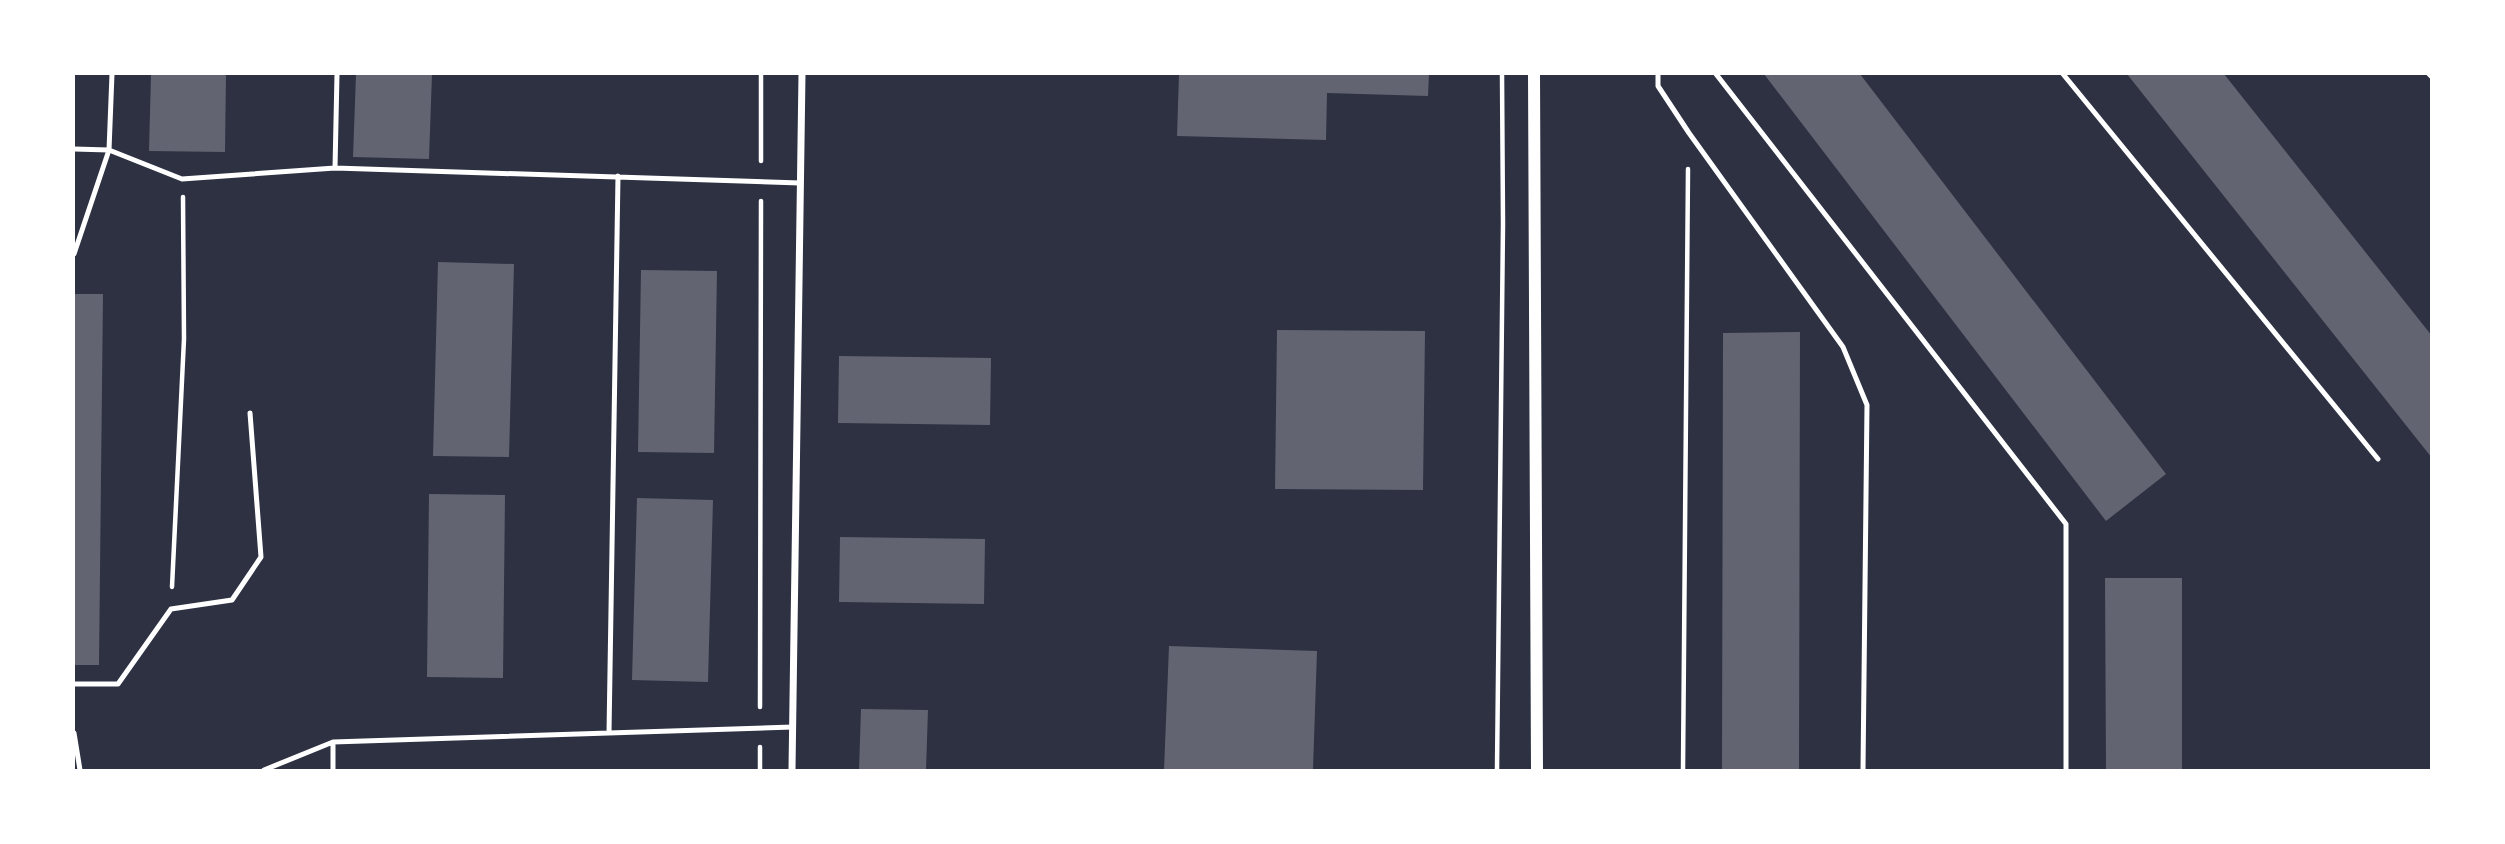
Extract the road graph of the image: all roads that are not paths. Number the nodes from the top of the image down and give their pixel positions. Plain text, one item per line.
1 (112, 74) edge
2 (337, 74) edge
3 (802, 74) edge
4 (1534, 74) edge
5 (1658, 74) edge
6 (1716, 74) edge
7 (2063, 74) edge
8 (74, 149) edge
9 (109, 150) junction
10 (335, 168) junction
11 (618, 176) junction
12 (800, 183) junction
13 (74, 254) edge
14 (250, 413) dead end
15 (2378, 458) dead end
16 (74, 684) edge
17 (793, 727) junction
18 (74, 733) edge
19 (609, 733) junction
20 (333, 742) junction
21 (80, 771) edge
22 (264, 771) edge
23 (333, 771) edge
24 (792, 771) edge
25 (1537, 771) edge
26 (1863, 771) edge
27 (2066, 771) edge

1 - 9 lane
2 - 10 lane
3 - 12 street
4 - 25 street
5 - 26 lane
6 - 27 lane
7 - 15 lane
8 - 9 lane
9 - 10 lane
9 - 13 lane
10 - 11 lane
11 - 12 lane
11 - 19 lane
12 - 17 street
14 - 16 lane
17 - 19 lane
17 - 24 street
18 - 21 lane
19 - 20 lane
20 - 22 lane
20 - 23 lane

